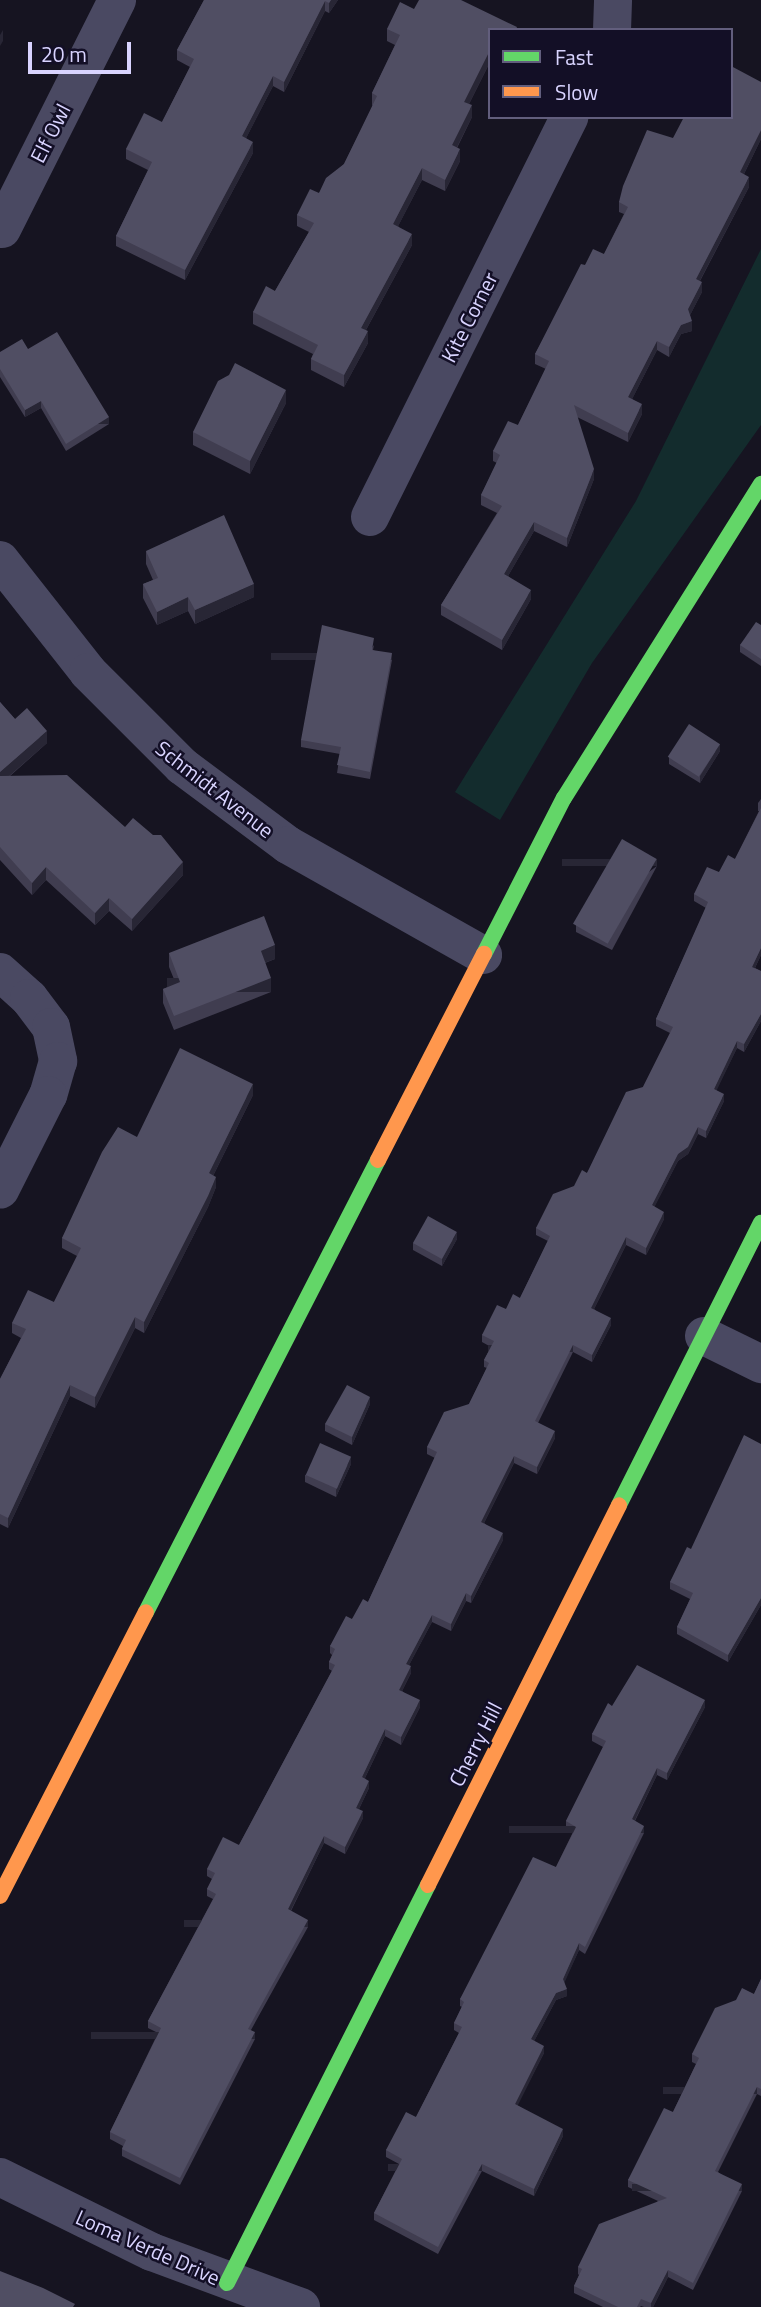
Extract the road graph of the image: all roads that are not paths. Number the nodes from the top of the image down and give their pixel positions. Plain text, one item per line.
1 (117, 0) edge
2 (613, 0) edge
3 (612, 28) edge
4 (568, 119) edge
5 (2, 229) dead end
6 (761, 484) edge
7 (370, 517) dead end
8 (0, 560) edge
9 (483, 955) junction
10 (0, 972) edge
11 (0, 1190) edge
12 (761, 1223) edge
13 (704, 1336) junction
14 (761, 1364) edge
15 (0, 1896) edge
16 (0, 2178) edge
17 (228, 2283) junction
18 (301, 2307) edge

1 - 5 street, Elf Owl
2 - 3 street
4 - 7 street, Kite Corner
6 - 9 main road
8 - 9 street, Schmidt Avenue
9 - 15 main road
10 - 11 street
12 - 13 main road, Cherry Hill
13 - 14 street
13 - 17 main road, Cherry Hill
16 - 17 street, Loma Verde Drive
17 - 18 street, Loma Verde Drive

